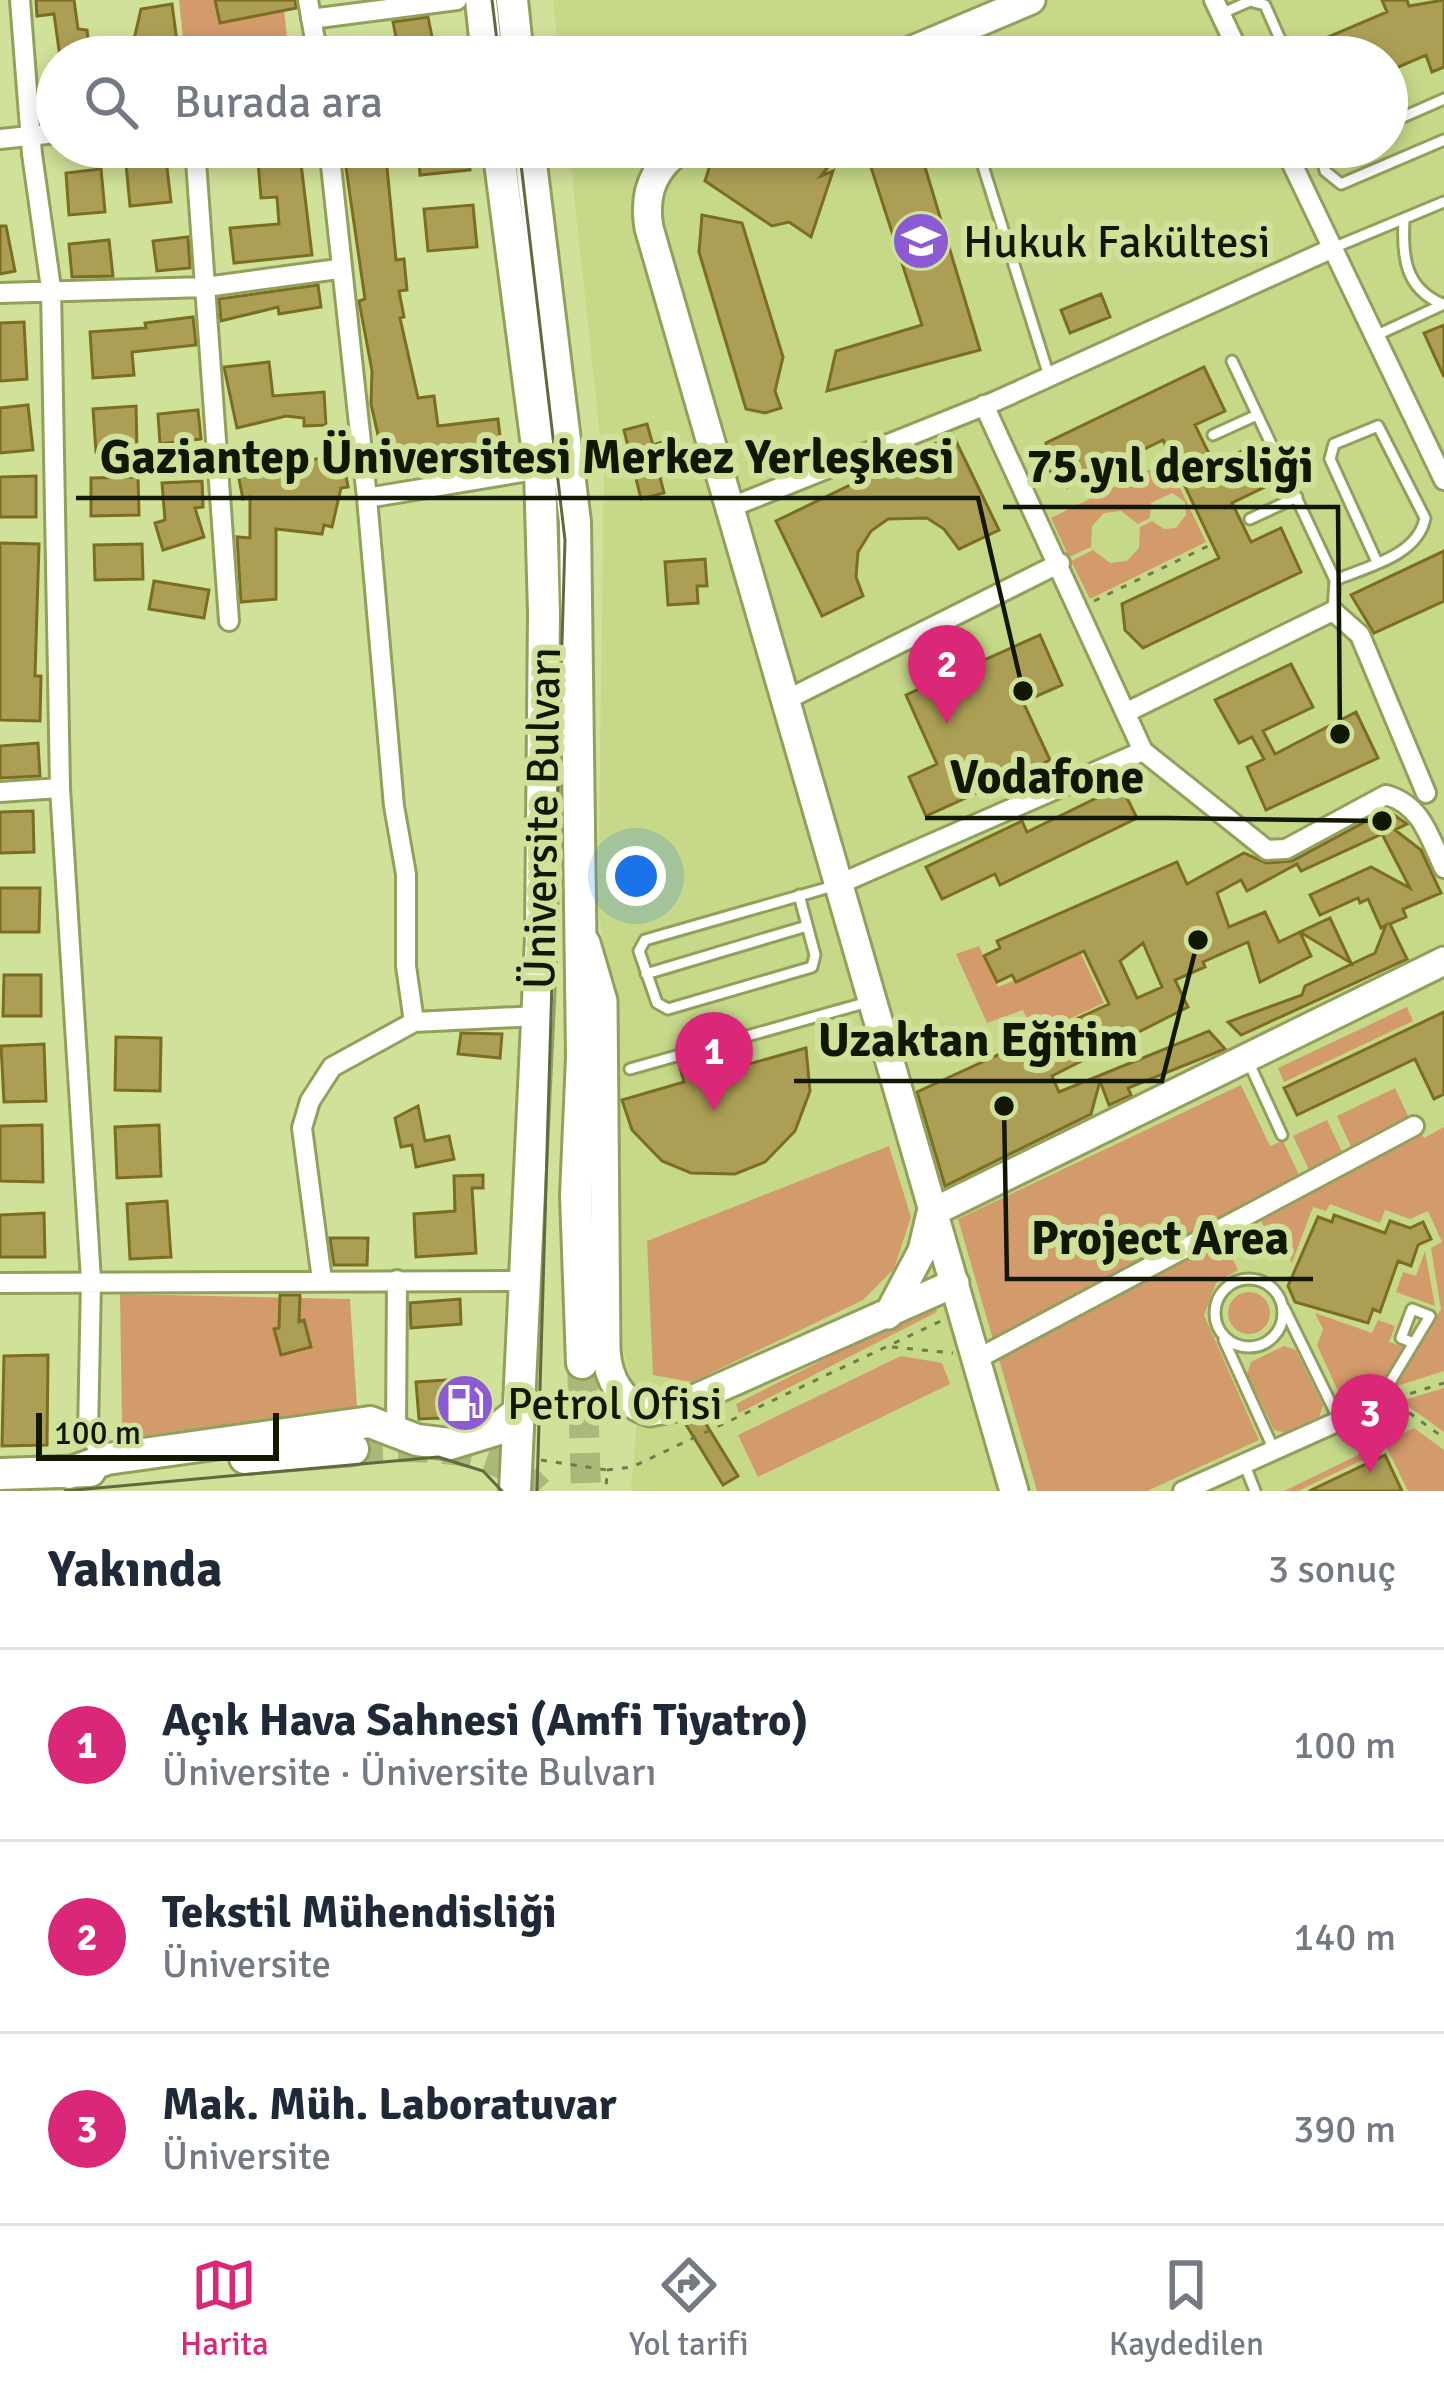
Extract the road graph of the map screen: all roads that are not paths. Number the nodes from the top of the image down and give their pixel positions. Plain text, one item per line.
1 (20, 0) edge
2 (458, 0) edge
3 (481, 0) edge
4 (512, 0) edge
5 (1031, 0) edge
6 (1217, 7) edge
7 (310, 10) edge
8 (485, 36) edge
9 (516, 36) edge
10 (966, 36) edge
11 (1231, 36) edge
12 (1279, 36) edge
13 (1444, 99) edge
14 (1408, 115) edge
15 (31, 135) junction
16 (36, 135) edge
17 (0, 139) edge
18 (1444, 140) edge
19 (1408, 157) edge
20 (197, 168) edge
21 (331, 168) edge
22 (501, 168) edge
23 (532, 168) edge
24 (663, 168) edge
25 (984, 168) edge
26 (1294, 168) edge
27 (1324, 168) edge
28 (1384, 168) edge
29 (1324, 171) junction
30 (1301, 182) junction
31 (1444, 202) edge
32 (1404, 220) junction
33 (1333, 248) junction
34 (338, 269) junction
35 (206, 286) junction
36 (51, 288) junction
37 (0, 293) edge
38 (1443, 304) edge
39 (1375, 336) junction
40 (1232, 361) dead end
41 (1049, 376) junction
42 (984, 405) junction
43 (1257, 415) junction
44 (1213, 435) dead end
45 (540, 469) junction
46 (1444, 481) edge
47 (1297, 497) junction
48 (368, 498) junction
49 (729, 508) junction
50 (1250, 520) dead end
51 (1377, 562) junction
52 (1060, 563) junction
53 (1334, 580) junction
54 (1333, 610) junction
55 (229, 621) dead end
56 (784, 700) junction
57 (1127, 712) junction
58 (1143, 751) junction
59 (1444, 783) edge
60 (60, 788) junction
61 (0, 792) edge
62 (1426, 793) junction
63 (1406, 804) junction
64 (1444, 868) edge
65 (837, 885) junction
66 (799, 895) junction
67 (579, 920) junction
68 (807, 926) junction
69 (1444, 962) edge
70 (646, 974) junction
71 (870, 1001) junction
72 (538, 1016) junction
73 (414, 1022) junction
74 (1246, 1058) junction
75 (630, 1069) dead end
76 (1414, 1126) dead end
77 (1282, 1135) dead end
78 (931, 1213) junction
79 (91, 1280) junction
80 (322, 1280) junction
81 (397, 1280) junction
82 (527, 1281) junction
83 (0, 1283) edge
84 (958, 1297) junction
85 (1282, 1304) junction
86 (886, 1318) junction
87 (1220, 1331) junction
88 (1414, 1343) dead end
89 (975, 1360) junction
90 (582, 1363) tunnel mouth
91 (1377, 1404) joint
92 (521, 1410) junction
93 (1339, 1420) junction
94 (396, 1431) junction
95 (353, 1450) tunnel mouth
96 (1274, 1450) junction
97 (107, 1459) junction
98 (1244, 1463) junction
99 (69, 1473) junction
100 (0, 1474) edge
101 (515, 1491) edge
102 (1013, 1491) edge
103 (1183, 1491) edge
104 (1255, 1491) edge

1 - 15 street
2 - 7 street
3 - 8 main road
4 - 9 main road
5 - 10 street
6 - 11 street
6 - 12 lane
13 - 14 lane
15 - 16 street
15 - 17 street
15 - 36 street
18 - 19 lane
20 - 35 street
21 - 34 street
22 - 45 main road, Üniversite Bulvarı
23 - 67 main road, Üniversite Bulvarı
24 - 49 street
25 - 41 lane
26 - 30 street
27 - 29 lane
28 - 29 lane
29 - 30 lane
30 - 33 street
31 - 32 lane
32 - 33 lane
32 - 38 lane
33 - 39 street
33 - 41 street
34 - 35 street
34 - 48 street
35 - 36 street
35 - 55 street
36 - 37 street
36 - 60 street
38 - 39 lane
39 - 46 street
40 - 43 lane
41 - 42 street
42 - 49 street
42 - 52 street
43 - 44 lane
43 - 47 lane
45 - 48 street
45 - 72 main road, Üniversite Bulvarı
47 - 50 lane
47 - 53 lane
48 - 73 street
49 - 56 street
51 - 51 lane
51 - 53 lane
52 - 56 street
52 - 57 street
53 - 54 lane
54 - 57 street
54 - 62 street
56 - 65 street
57 - 58 street
58 - 63 street
58 - 65 street
59 - 62 street
60 - 61 street
60 - 79 street
62 - 63 street
63 - 64 street
65 - 66 lane
65 - 71 street
66 - 68 lane
66 - 70 lane
67 - 86 street
67 - 90 main road, Üniversite Bulvarı
68 - 70 lane
68 - 70 lane
69 - 74 street
71 - 75 lane
71 - 78 street
72 - 73 street
72 - 82 main road, Üniversite Bulvarı
73 - 80 street
74 - 77 lane
74 - 78 street
76 - 89 street
78 - 84 street
78 - 86 street
79 - 80 street
79 - 83 street
79 - 97 street
80 - 81 street
81 - 82 street
81 - 94 street
82 - 92 main road, Üniversite Bulvarı
84 - 86 street
84 - 89 street
85 - 87 lane
85 - 87 lane
85 - 93 lane
87 - 96 lane
88 - 91 lane
89 - 102 street
91 - 93 street
92 - 94 main road
92 - 101 main road, Üniversite Bulvarı
93 - 96 street
94 - 97 main road
95 - 99 main road
96 - 98 street
97 - 99 main road
98 - 103 street
98 - 104 lane
99 - 100 main road

